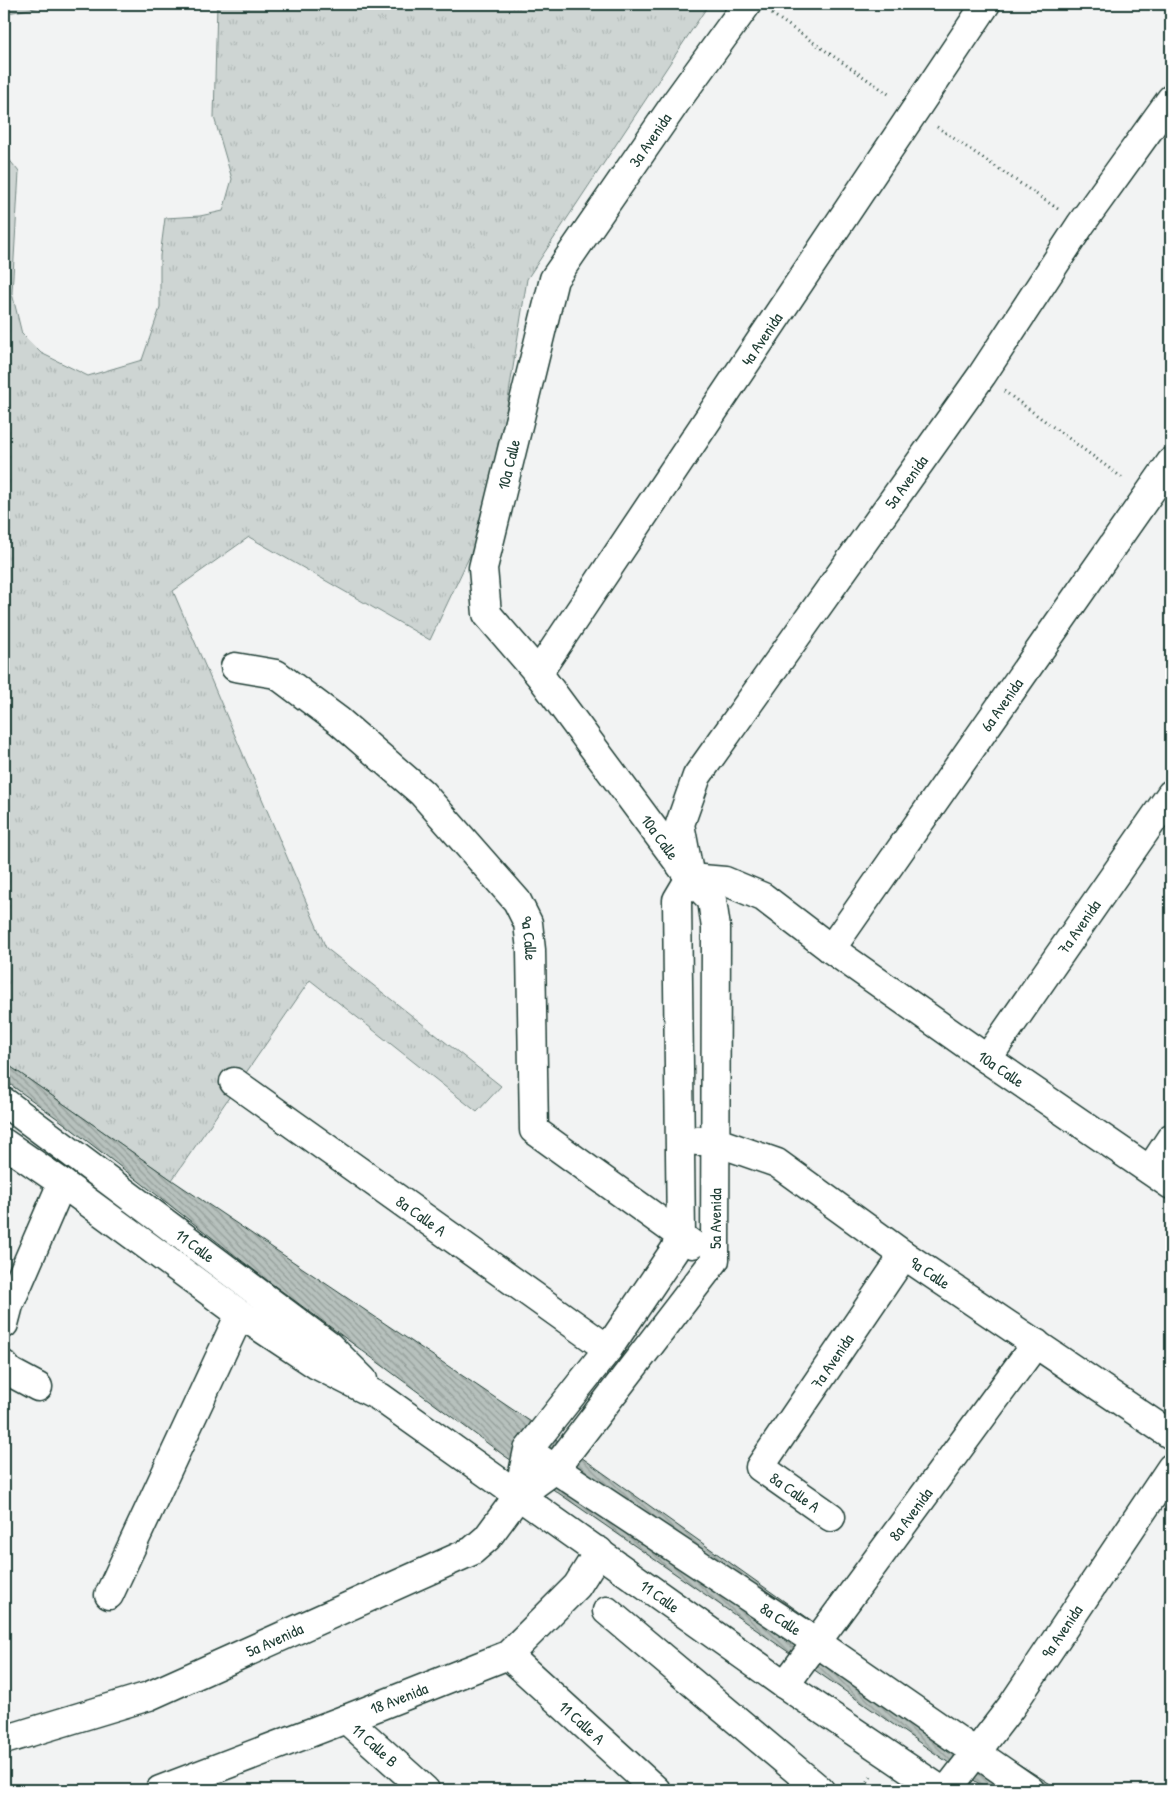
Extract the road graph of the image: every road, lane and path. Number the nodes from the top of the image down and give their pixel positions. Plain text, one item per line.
1 (747, 4) edge
2 (986, 4) edge
3 (1171, 99) edge
4 (554, 279) joint
5 (982, 375) junction
6 (1171, 462) edge
7 (1147, 497) junction
8 (235, 667) dead end
9 (538, 672) junction
10 (1171, 794) edge
11 (690, 878) junction
12 (831, 949) junction
13 (987, 1059) junction
14 (234, 1082) dead end
15 (4, 1102) edge
16 (1171, 1138) edge
17 (680, 1140) junction
18 (714, 1141) junction
19 (4, 1143) edge
20 (1161, 1178) edge
21 (62, 1183) junction
22 (681, 1237) junction
23 (904, 1255) junction
24 (715, 1260) junction
25 (240, 1314) junction
26 (4, 1324) edge
27 (1036, 1343) junction
28 (608, 1348) junction
29 (4, 1365) edge
30 (38, 1387) dead end
31 (380, 1398) junction
32 (1171, 1435) edge
33 (528, 1450) junction
34 (760, 1467) joint
35 (1171, 1468) edge
36 (554, 1470) junction
37 (518, 1496) junction
38 (831, 1517) dead end
39 (599, 1551) junction
40 (109, 1594) dead end
41 (607, 1611) dead end
42 (816, 1642) junction
43 (508, 1655) junction
44 (785, 1685) junction
45 (346, 1719) junction
46 (4, 1740) edge
47 (975, 1752) junction
48 (195, 1785) edge
49 (160, 1790) edge
50 (425, 1790) edge
51 (656, 1790) edge
52 (820, 1790) edge
53 (941, 1790) edge
54 (947, 1790) edge
55 (1030, 1790) edge

1 - 4 street, 3a Avenida
2 - 9 street, 4a Avenida
3 - 5 street, 5a Avenida
4 - 9 street, 10a Calle
5 - 7 path
5 - 11 street, 5a Avenida
6 - 7 street, 6a Avenida
7 - 12 street, 6a Avenida
8 - 22 street, 9a Calle
9 - 11 street, 10a Calle
10 - 13 street, 7a Avenida
11 - 12 street, 10a Calle
11 - 17 street, 5a Avenida
11 - 18 street, 5a Avenida
12 - 13 street, 10a Calle
13 - 20 street, 10a Calle
14 - 28 street, 8a Calle A
15 - 31 street, 11 Calle
16 - 20 street
17 - 18 street, 9a Calle
17 - 22 street, 5a Avenida
18 - 23 street, 9a Calle
18 - 24 street, 5a Avenida
19 - 21 street, 11 Calle
21 - 25 street, 11 Calle
21 - 26 street
22 - 24 street, 9a Calle
22 - 28 street, 5a Avenida
23 - 27 street, 9a Calle
23 - 34 street, 7a Avenida
24 - 36 street, 5a Avenida
25 - 31 street, 11 Calle
25 - 40 street
27 - 32 street, 9a Calle
27 - 42 street, 8a Avenida
28 - 33 street, 5a Avenida
29 - 30 street
31 - 37 street, 11 Calle
33 - 36 street, 8a Calle
33 - 37 street, 5a Avenida
34 - 38 street, 8a Calle A
35 - 47 street, 9a Avenida
36 - 37 street, 5a Avenida
36 - 42 street, 8a Calle
37 - 39 street, 11 Calle
37 - 46 street, 5a Avenida
39 - 43 street, 18 Avenida
39 - 44 street, 11 Calle
41 - 52 street
42 - 44 street, 8a Avenida
42 - 47 street, 8a Calle
43 - 45 street, 18 Avenida
43 - 51 street, 11 Calle A
44 - 53 street, 11 Calle
45 - 48 street, 18 Avenida
45 - 50 street, 11 Calle B
47 - 54 street, 9a Avenida
47 - 55 street, 8a Calle
48 - 49 street, 18 Avenida

